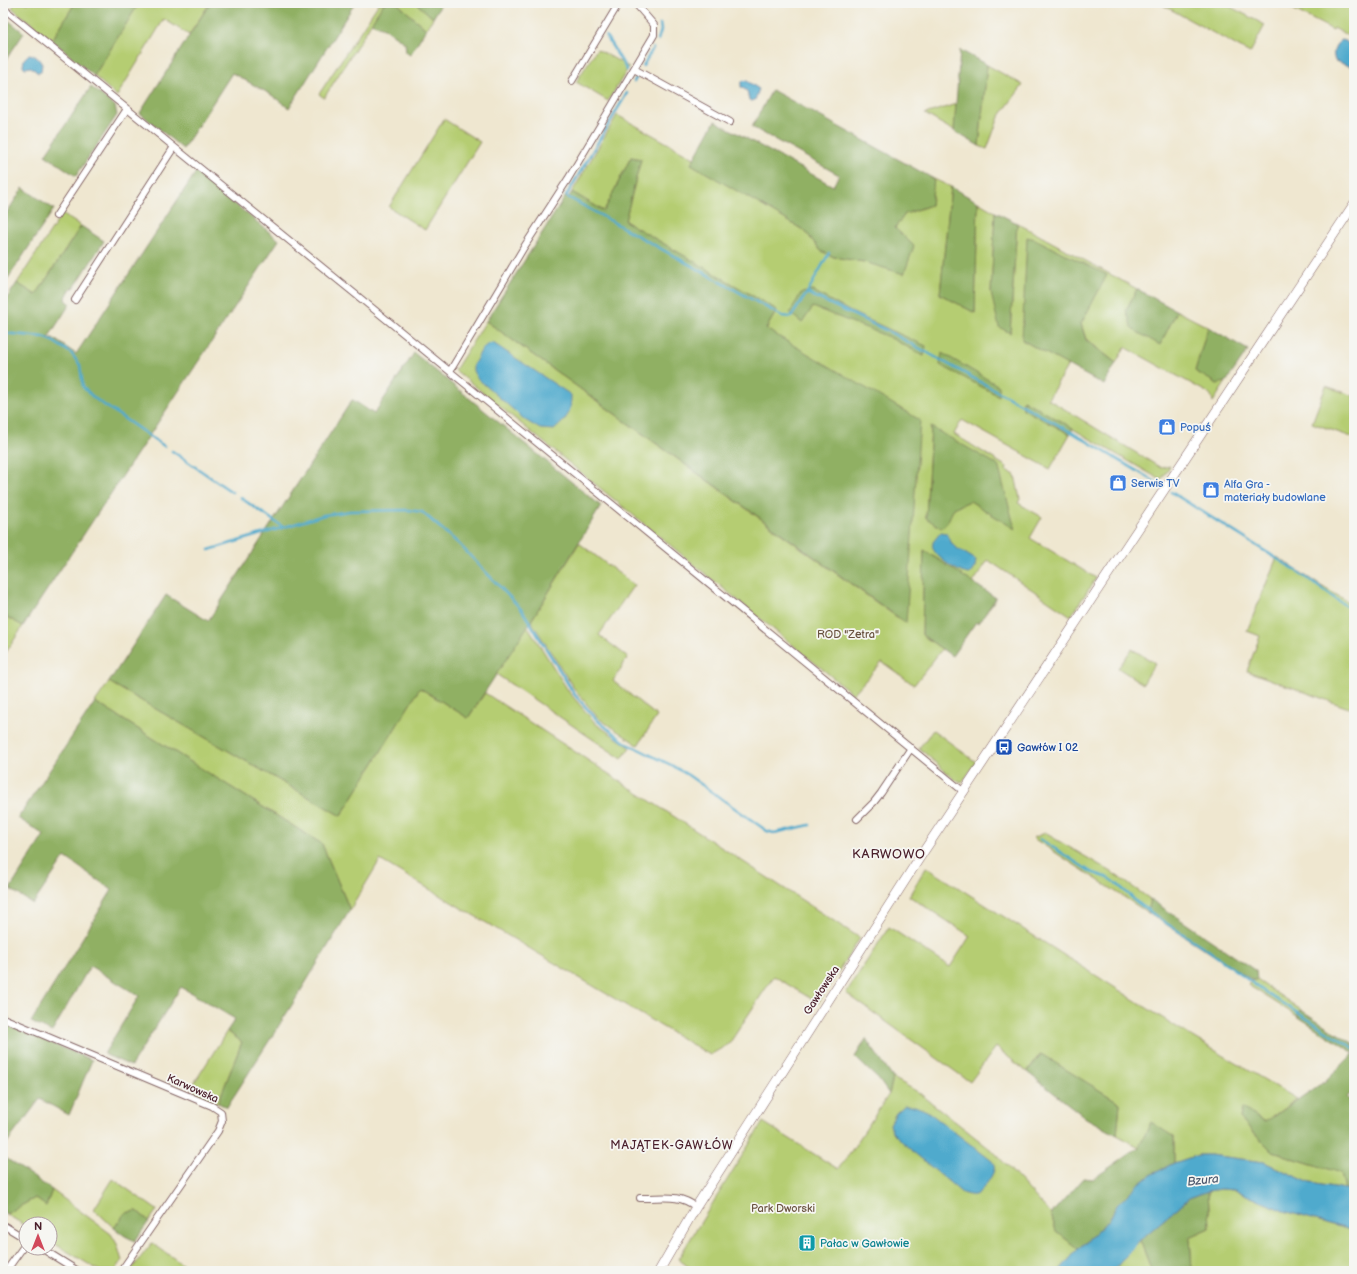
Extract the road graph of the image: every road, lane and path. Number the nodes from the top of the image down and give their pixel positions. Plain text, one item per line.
1 (619, 3) edge
2 (635, 3) edge
3 (3, 8) edge
4 (634, 69) junction
5 (572, 81) dead end
6 (127, 109) junction
7 (730, 122) dead end
8 (174, 147) junction
9 (1354, 204) edge
10 (56, 216) dead end
11 (75, 300) dead end
12 (450, 371) junction
13 (910, 748) junction
14 (964, 792) junction
15 (857, 819) dead end
16 (3, 1018) edge
17 (640, 1198) dead end
18 (696, 1207) junction
19 (3, 1225) edge
20 (18, 1234) edge
21 (18, 1254) edge
22 (54, 1256) edge
23 (6, 1271) edge
24 (78, 1271) edge
25 (121, 1271) edge
26 (659, 1271) edge

1 - 5 street
2 - 4 street
3 - 6 street
4 - 7 street
4 - 12 street
6 - 8 street
6 - 10 street
8 - 11 street
8 - 12 street
9 - 14 street, Gawłowska
12 - 13 street
13 - 14 street
13 - 15 street
14 - 18 street, Gawłowska
16 - 25 street, Karwowska
17 - 18 street
18 - 26 street, Gawłowska
19 - 20 street
21 - 23 street
22 - 24 street

